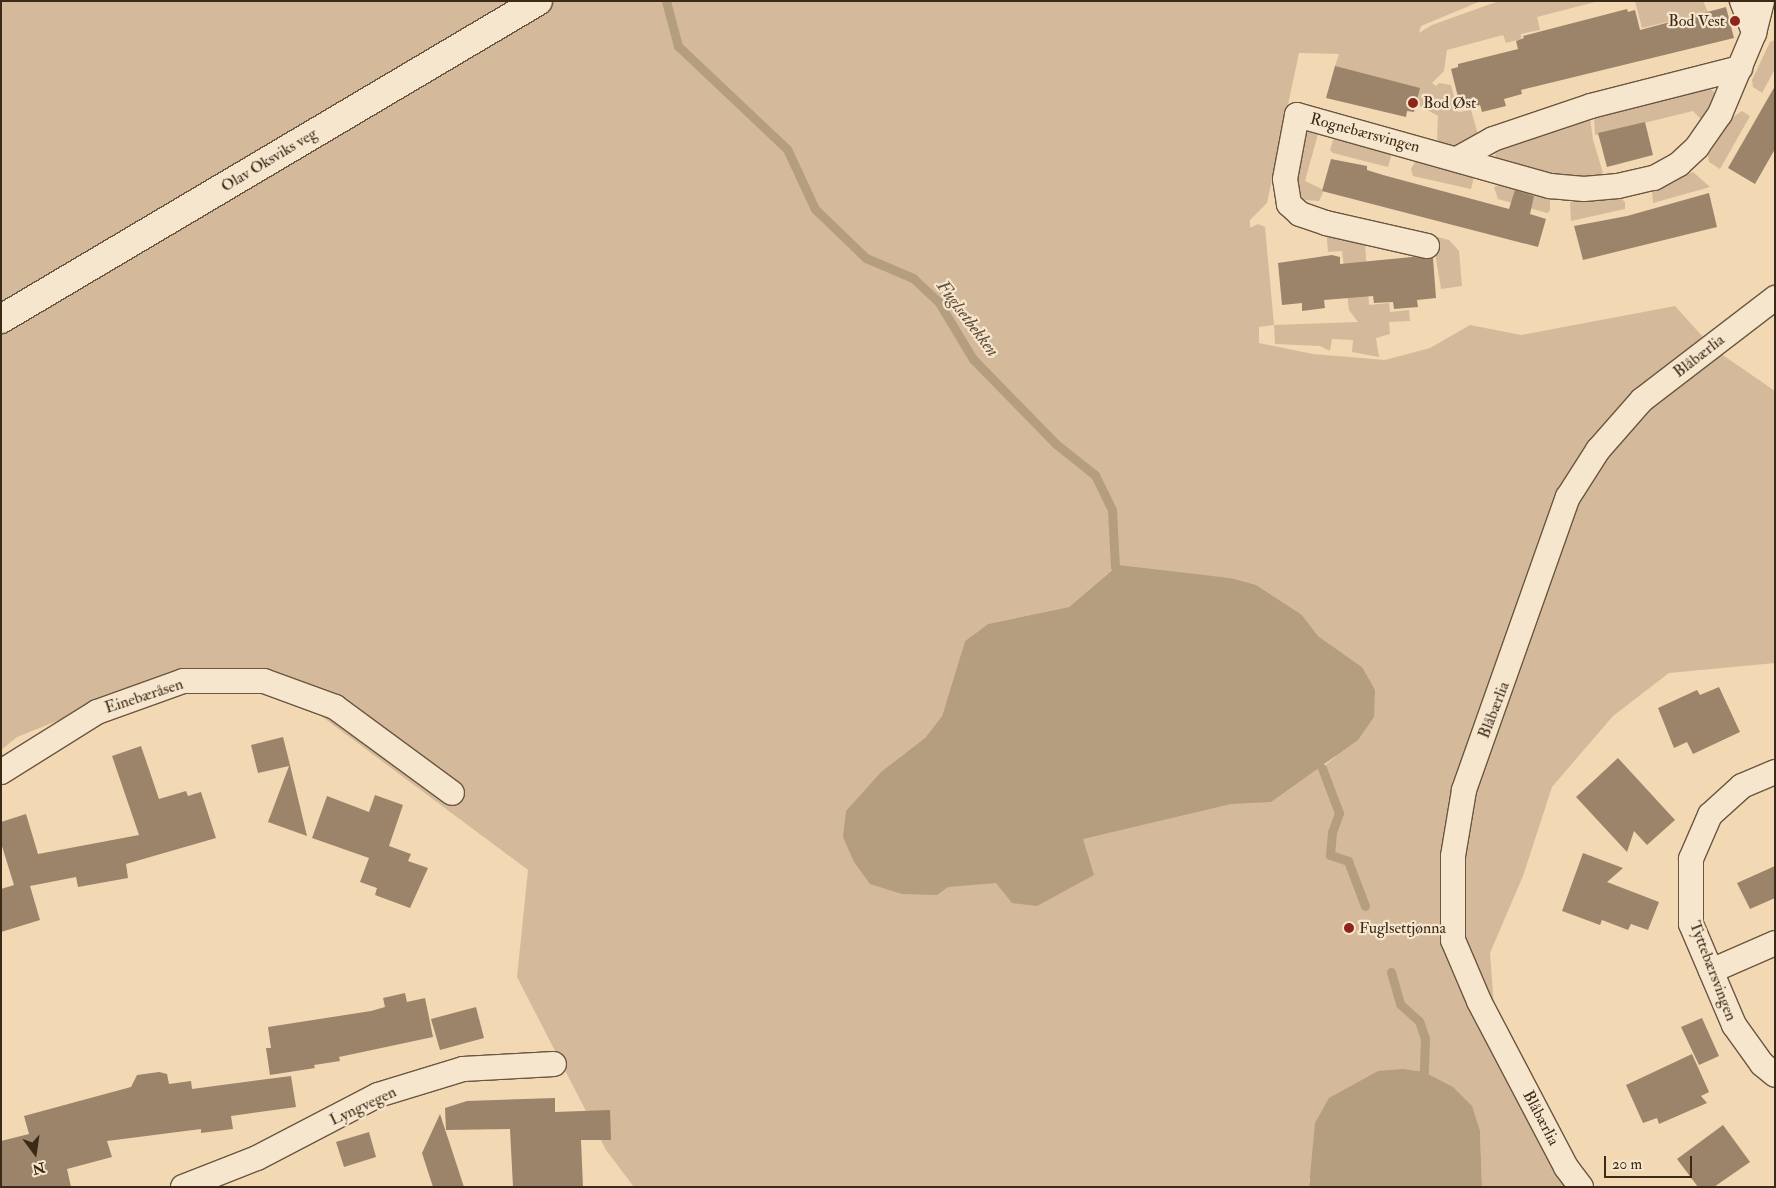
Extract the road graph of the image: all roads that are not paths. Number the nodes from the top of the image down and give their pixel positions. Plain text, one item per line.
1 (538, 1) edge
2 (1742, 1) edge
3 (1762, 1) edge
4 (1754, 33) junction
5 (1740, 68) junction
6 (1459, 158) junction
7 (1426, 246) dead end
8 (1775, 298) edge
9 (1, 318) edge
10 (1, 772) edge
11 (1775, 772) edge
12 (452, 793) dead end
13 (1775, 943) edge
14 (1711, 971) junction
15 (554, 1064) dead end
16 (1775, 1075) edge
17 (183, 1187) edge
18 (1581, 1187) edge

1 - 9 street, Olav Oksviks veg
2 - 4 street
3 - 4 street, Rognebærsvingen
4 - 5 street, Rognebærsvingen
5 - 6 street
5 - 6 street, Rognebærsvingen
6 - 7 street, Rognebærsvingen
8 - 18 street, Blåbærlia
10 - 12 street, Einebæråsen
11 - 14 street, Tyttebærsvingen
13 - 14 street
14 - 16 street, Tyttebærsvingen
15 - 17 street, Lyngvegen

